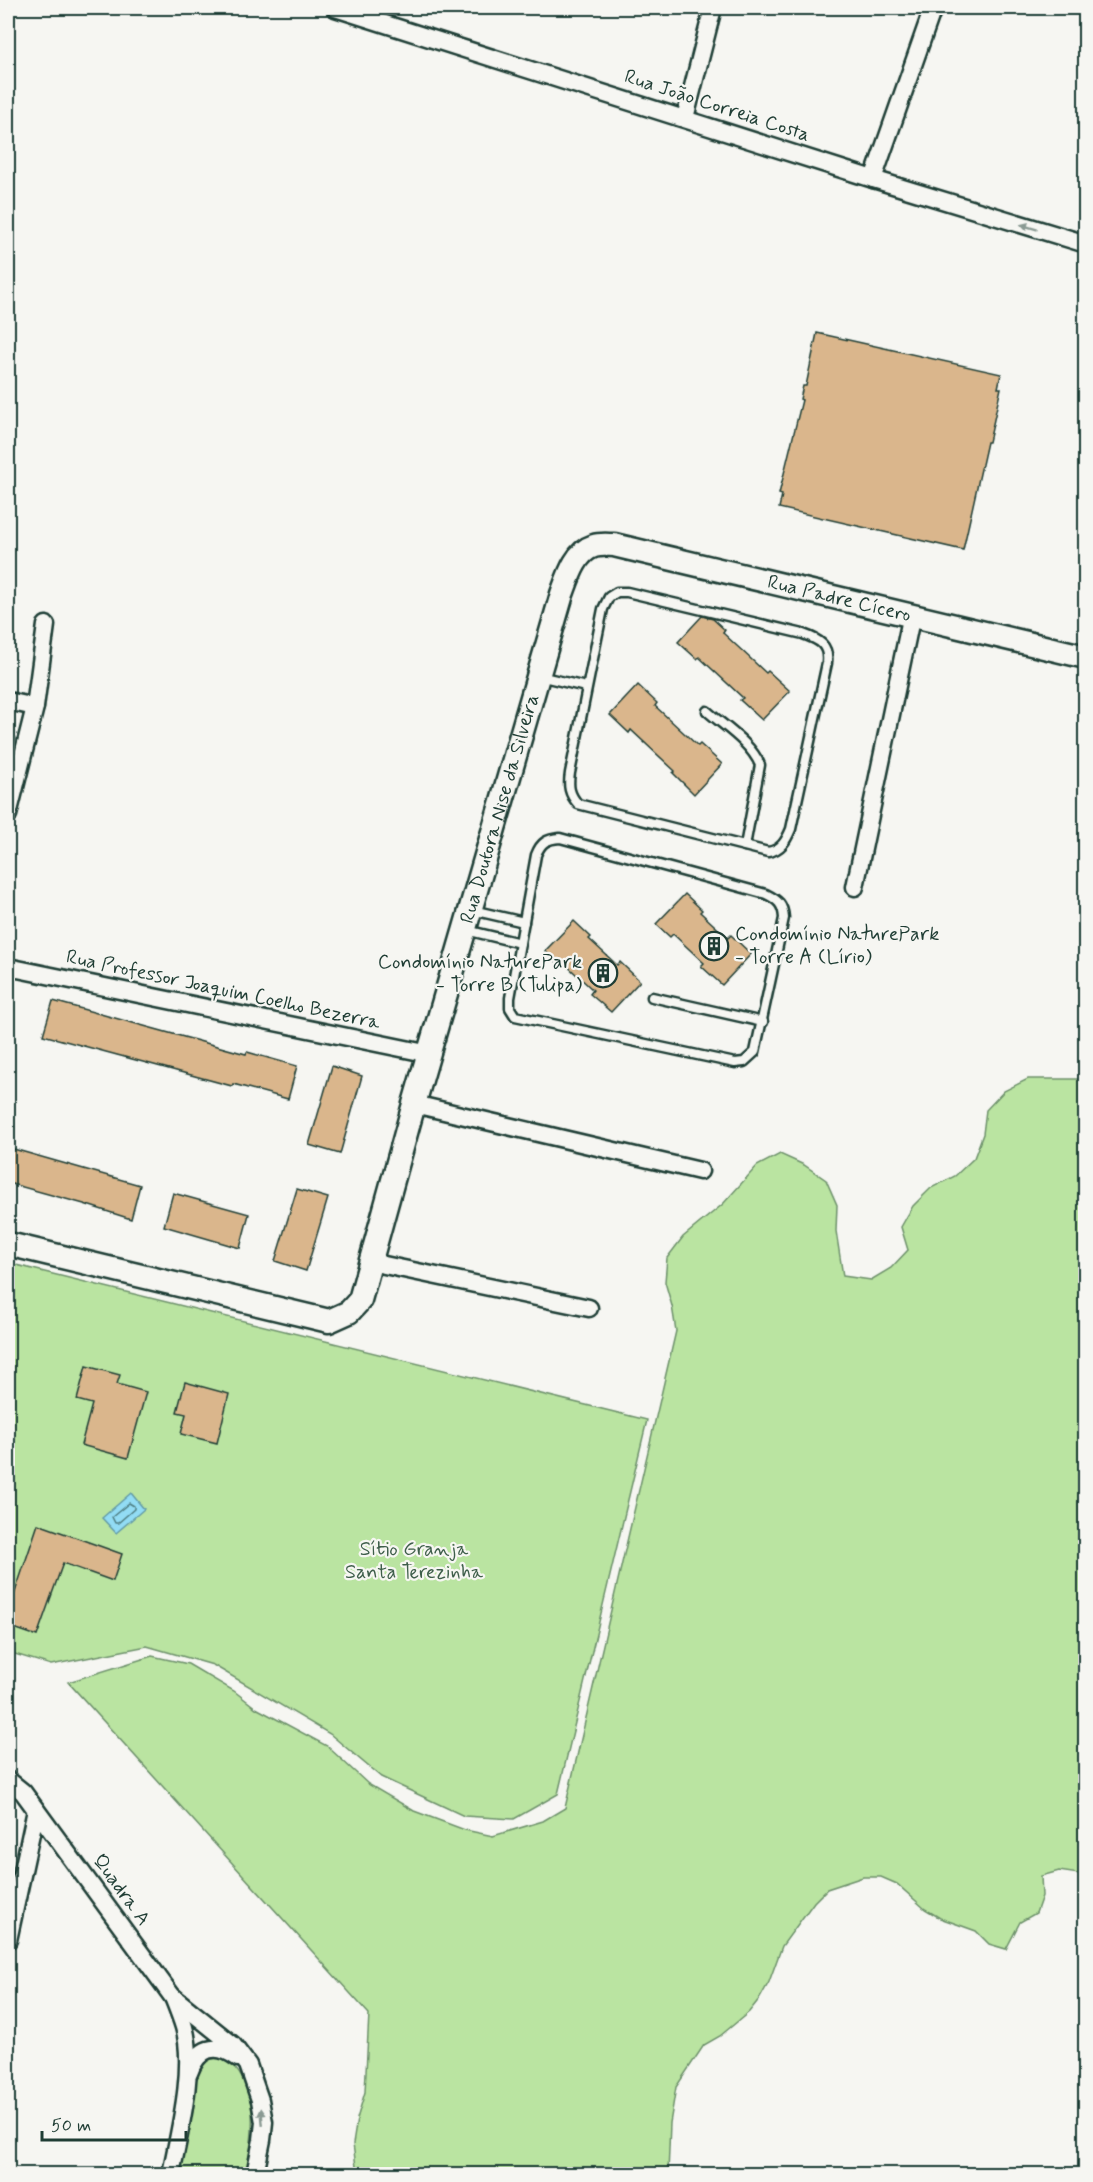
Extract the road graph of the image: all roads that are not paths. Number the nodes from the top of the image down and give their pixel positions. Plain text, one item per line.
1 (335, 8) edge
2 (713, 8) edge
3 (933, 8) edge
4 (685, 118) junction
5 (873, 179) junction
6 (1086, 244) edge
7 (593, 546) joint
8 (912, 614) junction
9 (46, 625) dead end
10 (1086, 657) edge
11 (539, 675) junction
12 (586, 687) junction
13 (8, 700) edge
14 (35, 707) junction
15 (707, 711) dead end
16 (8, 814) edge
17 (745, 846) junction
18 (855, 887) dead end
19 (469, 920) junction
20 (524, 922) junction
21 (520, 943) junction
22 (8, 967) edge
23 (652, 997) dead end
24 (763, 1022) junction
25 (430, 1054) junction
26 (414, 1104) junction
27 (700, 1171) dead end
28 (8, 1244) edge
29 (370, 1262) junction
30 (589, 1308) dead end
31 (8, 1780) edge
32 (36, 1810) junction
33 (8, 1940) edge
34 (172, 1996) junction
35 (248, 2065) junction
36 (188, 2075) junction
37 (171, 2175) edge
38 (255, 2175) edge

1 - 4 street, Rua João Correia Costa
2 - 4 street
3 - 5 street
4 - 5 street, Rua João Correia Costa
6 -> 5 street, Rua João Correia Costa
7 - 8 street, Rua Padre Cícero
7 - 11 street, Rua Doutora Nise da Silveira
8 - 10 street, Rua Padre Cícero
8 - 18 street
9 - 14 street
11 - 12 lane
11 - 19 street, Rua Doutora Nise da Silveira
12 - 17 lane
12 - 17 lane
13 - 14 street
14 - 16 street
15 - 17 lane
19 - 20 lane
19 - 21 lane
19 - 25 street, Rua Doutora Nise da Silveira
20 - 21 lane
20 - 24 lane
21 - 24 lane
22 - 25 street, Rua Professor Joaquim Coelho Bezerra
23 - 24 lane
25 - 26 street, Rua Doutora Nise da Silveira
26 - 27 street
26 - 29 street, Rua Doutora Nise da Silveira
28 - 29 street, Rua Doutora Nise da Silveira
29 - 30 street
31 - 32 street, Quadra A
32 - 33 street
32 - 34 street, Quadra A
34 - 35 street
34 - 36 street
35 - 36 street
38 -> 35 street
36 - 37 street

